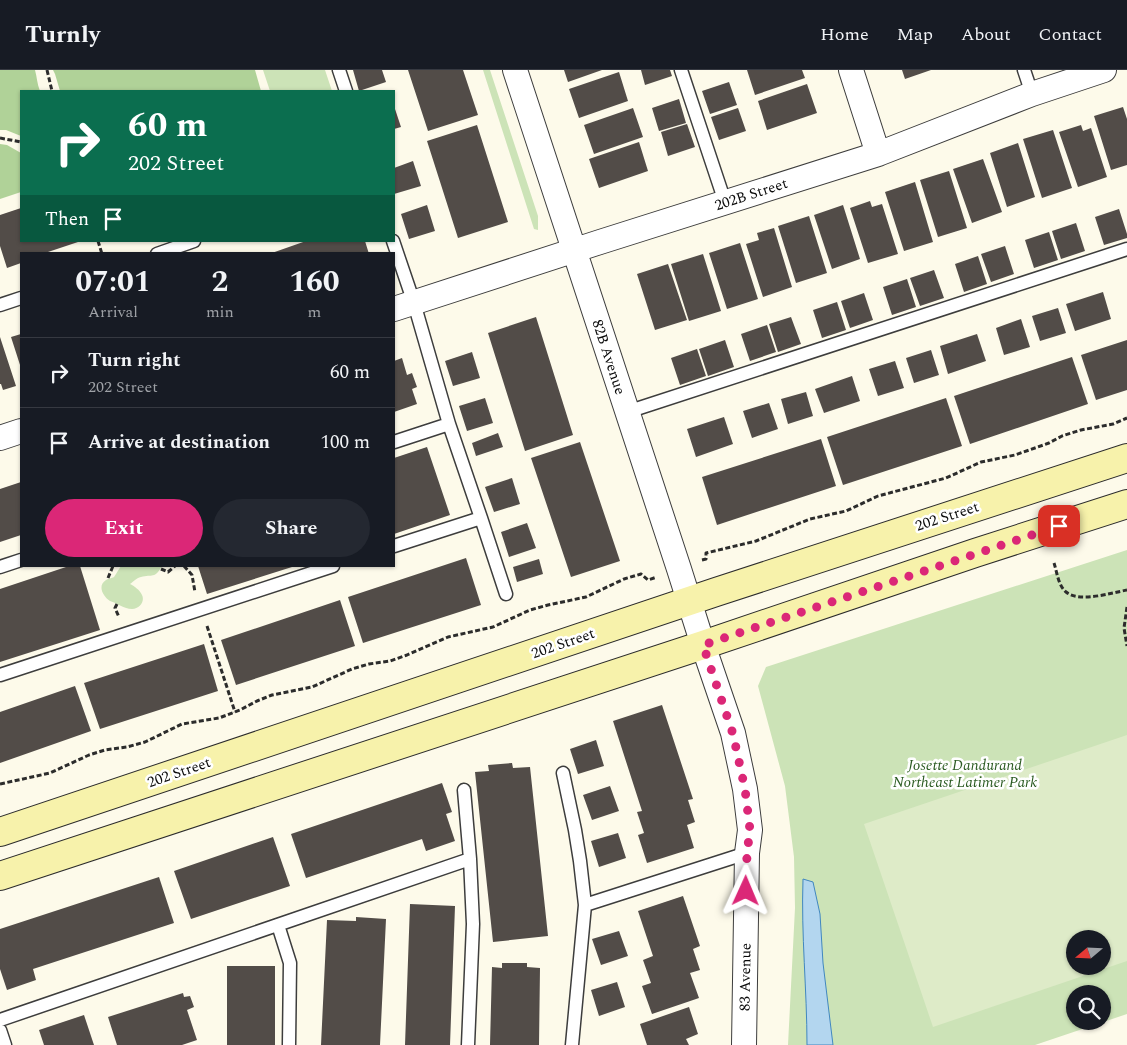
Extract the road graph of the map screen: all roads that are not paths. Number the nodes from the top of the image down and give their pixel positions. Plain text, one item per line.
1 (339, 70) edge
2 (515, 70) edge
3 (681, 70) edge
4 (851, 70) edge
5 (1024, 70) edge
6 (1104, 70) edge
7 (346, 90) edge
8 (1032, 94) junction
9 (878, 154) junction
10 (725, 202) junction
11 (191, 242) edge
12 (394, 242) edge
13 (1127, 249) edge
14 (574, 250) junction
15 (162, 252) edge
16 (20, 298) edge
17 (0, 305) edge
18 (404, 306) edge
19 (627, 412) junction
20 (449, 424) junction
21 (20, 431) edge
22 (0, 438) edge
23 (395, 442) edge
24 (1127, 458) edge
25 (1127, 504) edge
26 (481, 518) junction
27 (395, 546) edge
28 (20, 560) edge
29 (0, 567) edge
30 (330, 567) edge
31 (506, 594) dead end
32 (689, 601) junction
33 (703, 645) junction
34 (0, 675) edge
35 (562, 773) dead end
36 (464, 790) dead end
37 (0, 832) edge
38 (747, 853) junction
39 (470, 860) junction
40 (0, 876) edge
41 (585, 905) junction
42 (278, 925) junction
43 (0, 1020) edge
44 (0, 1030) edge
45 (5, 1045) edge
46 (289, 1045) edge
47 (468, 1045) edge
48 (572, 1045) edge
49 (744, 1045) edge

1 - 7 lane
2 - 14 street, 82B Avenue
3 - 10 lane
4 - 9 street
5 - 8 lane
6 - 8 street, 202B Street
8 - 9 street, 202B Street
9 - 10 street, 202B Street
10 - 14 street, 202B Street
11 - 15 lane
12 - 18 lane
13 - 19 lane
14 - 18 street, 202B Street
14 - 19 street, 82B Avenue
16 - 17 lane
18 - 20 lane
19 - 32 street, 82B Avenue
20 - 23 lane
20 - 26 lane
21 - 22 street
24 - 32 main road, 202 Street
25 - 33 main road
26 - 27 lane
26 - 31 lane
28 - 29 lane
30 - 34 lane
32 - 33 street, 82B Avenue
32 - 37 main road, 202 Street
33 - 38 street, 83 Avenue
33 - 40 main road
35 - 41 lane
36 - 39 lane
38 - 41 lane
38 - 49 street, 83 Avenue
39 - 42 lane
39 - 47 lane
41 - 48 lane
42 - 43 lane
42 - 46 lane
44 - 45 lane

